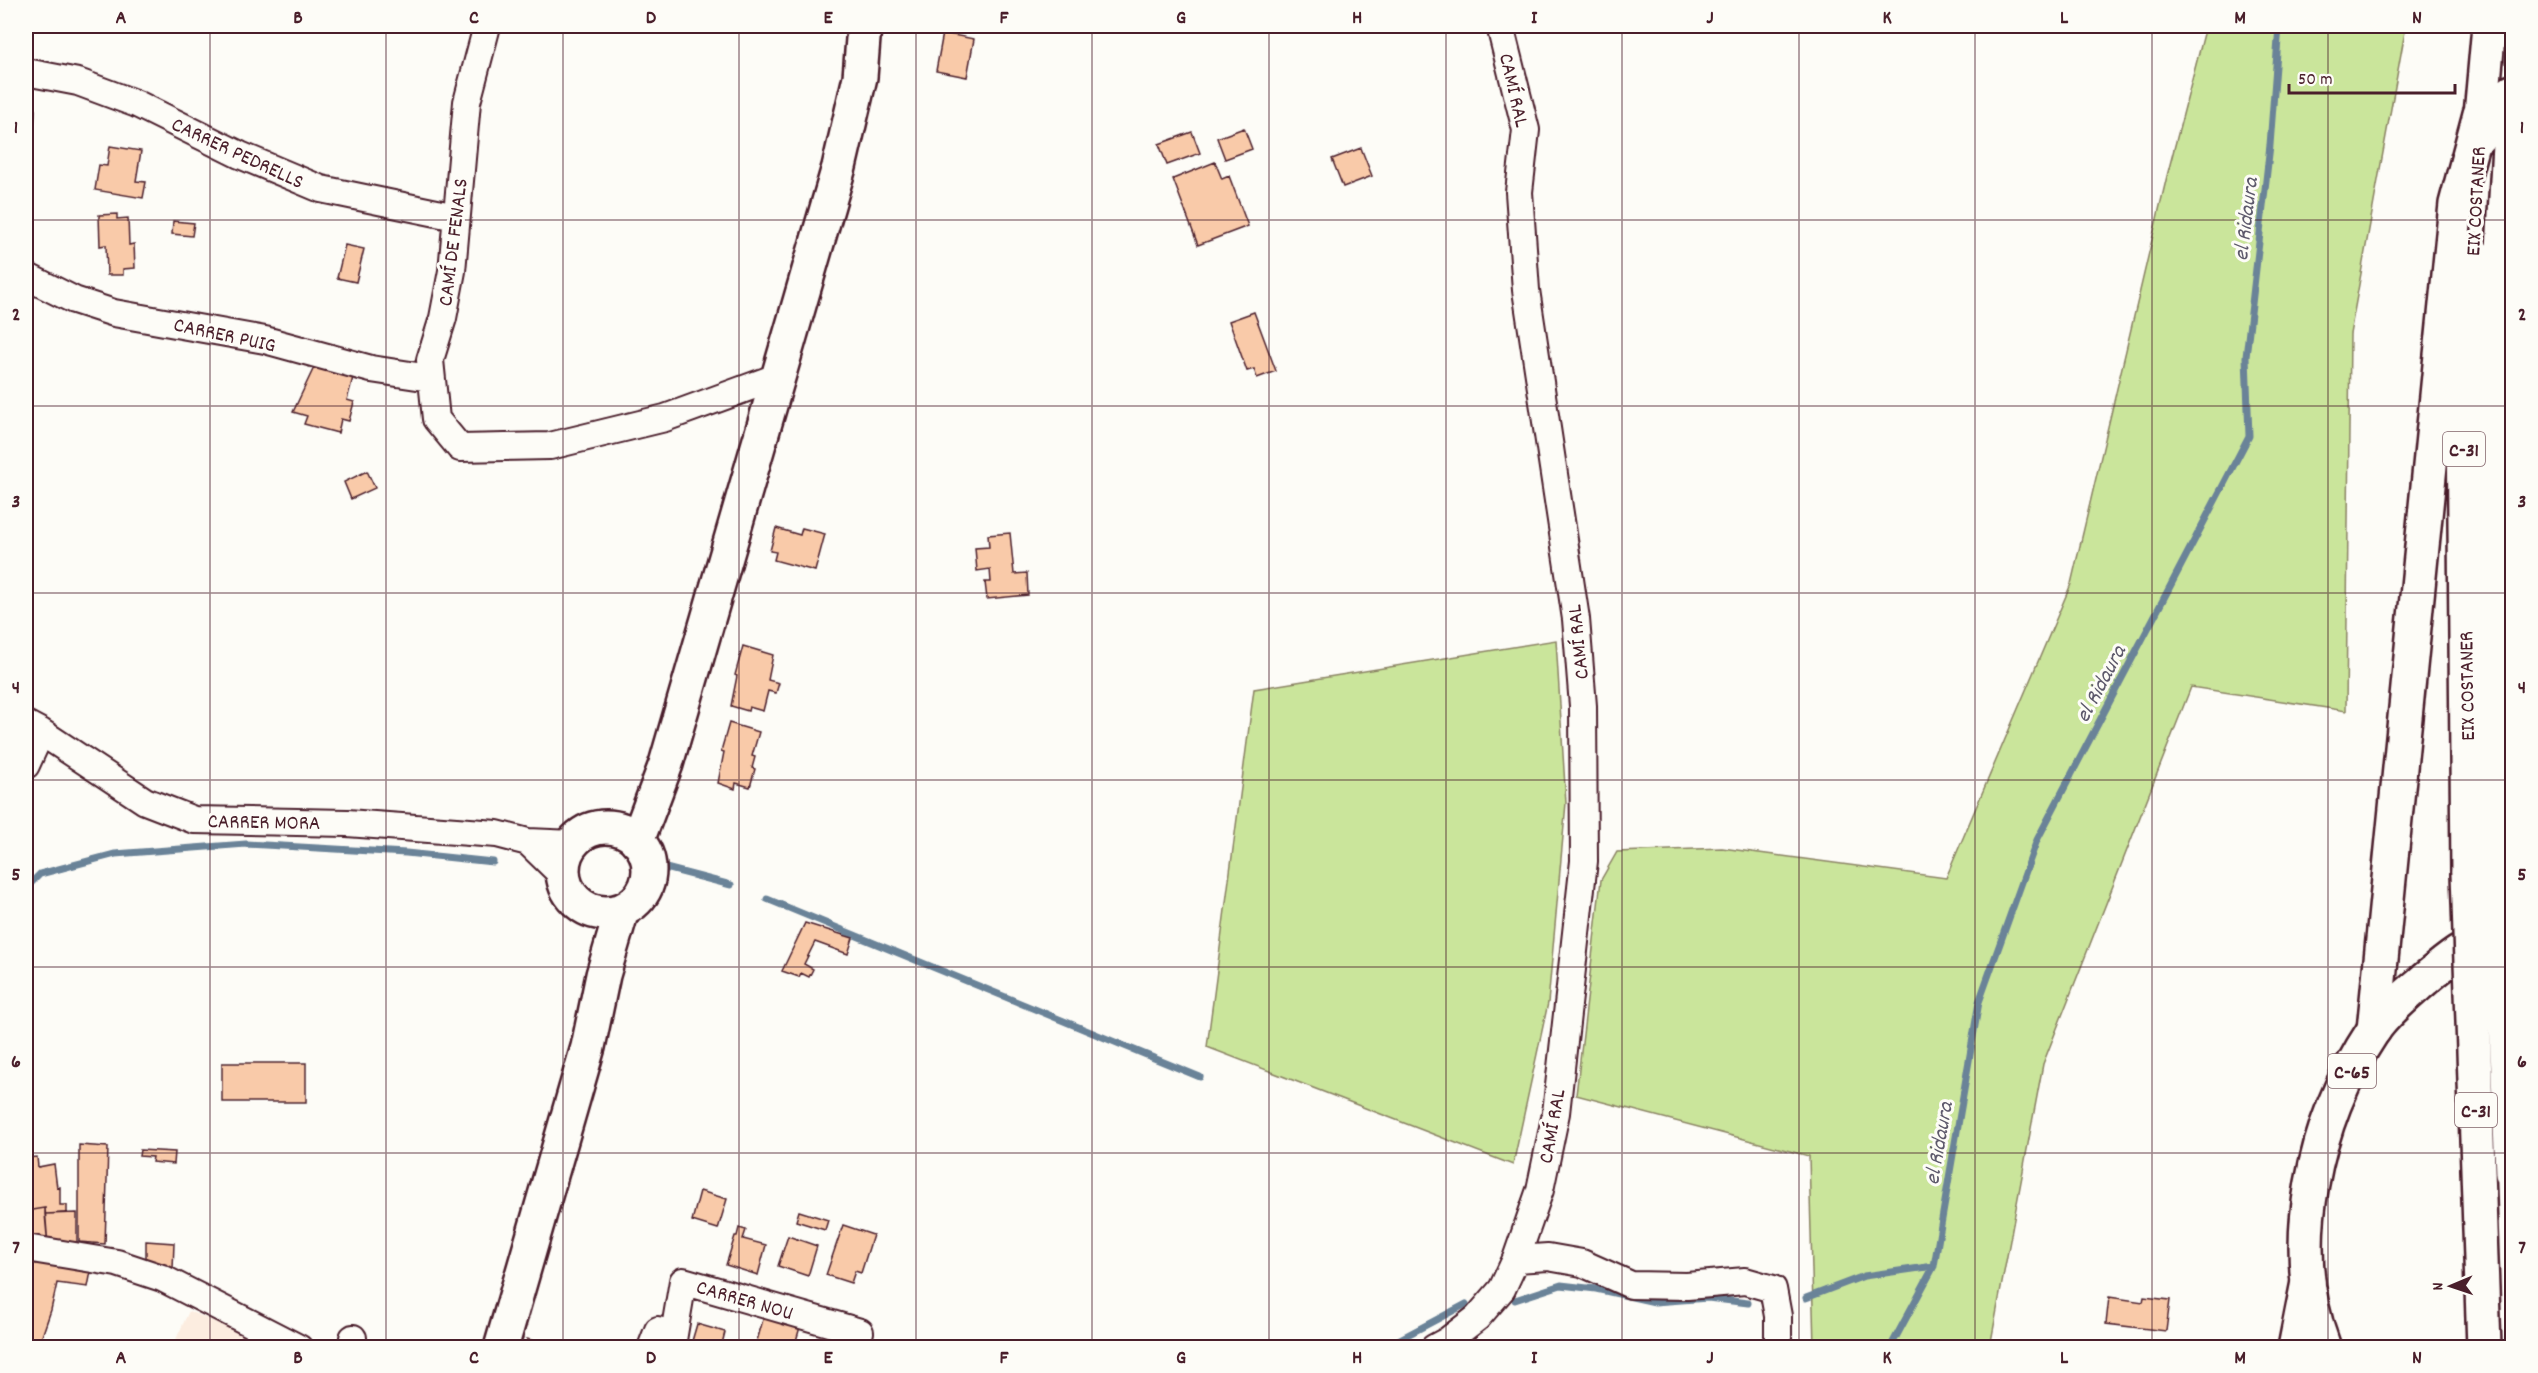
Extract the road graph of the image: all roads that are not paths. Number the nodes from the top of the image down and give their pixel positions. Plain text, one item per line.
1 (487, 26) edge
2 (864, 26) edge
3 (1500, 26) edge
4 (2489, 26) edge
5 (26, 72) edge
6 (2504, 113) edge
7 (456, 217) junction
8 (26, 276) edge
9 (777, 377) junction
10 (430, 378) junction
11 (33, 728) edge
12 (26, 765) edge
13 (623, 835) junction
14 (528, 842) junction
15 (573, 844) junction
16 (2484, 871) junction
17 (564, 877) junction
18 (607, 910) junction
19 (2512, 935) edge
20 (2374, 1030) junction
21 (2512, 1173) edge
22 (26, 1248) edge
23 (1516, 1259) junction
24 (2308, 1282) junction
25 (860, 1332) dead end
26 (673, 1341) edge
27 (299, 1347) edge
28 (501, 1347) edge
29 (651, 1347) edge
30 (1434, 1347) edge
31 (1778, 1347) edge
32 (2295, 1347) edge
33 (2324, 1347) edge
34 (2484, 1347) edge

1 - 7 street, CAMÍ DE FENALS
2 - 9 main road
3 - 23 street, CAMÍ RAL
4 - 6 main road, EIX COSTANER / C-31
5 - 7 street, CARRER PEDRELLS
6 - 16 main road, EIX COSTANER / C-31
6 - 20 main road
7 - 10 street, CAMÍ DE FENALS
8 - 10 street, CARRER PUIG
9 - 10 street, CAMÍ DE FENALS
9 - 13 main road
11 - 12 street
11 - 14 street, CARRER MORA
13 - 15 main road
13 - 18 main road
14 - 15 street, CARRER MORA
14 - 17 street, CARRER MORA
15 - 17 main road
16 - 21 main road, EIX COSTANER / C-31, bridge
16 - 34 main road, EIX COSTANER / C-31, bridge
17 - 18 main road
18 - 28 main road
19 - 20 main road, C-65
20 - 24 main road, C-65
22 - 27 street
23 - 30 street, CAMÍ RAL
23 - 31 street
24 - 32 main road
24 - 33 main road, C-65
25 - 26 street, CARRER NOU
26 - 29 street

